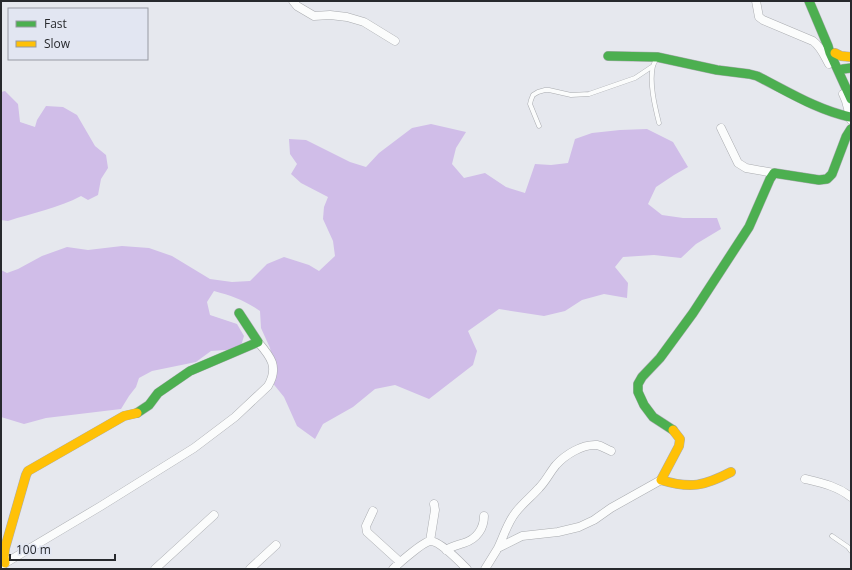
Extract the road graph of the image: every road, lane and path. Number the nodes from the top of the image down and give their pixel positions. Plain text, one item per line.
1 (293, 1) edge
2 (756, 1) edge
3 (809, 1) edge
4 (395, 41) dead end
5 (833, 55) junction
6 (608, 56) dead end
7 (657, 57) junction
8 (851, 58) edge
9 (653, 66) junction
10 (845, 68) edge
11 (851, 86) edge
12 (851, 99) edge
13 (851, 119) edge
14 (658, 123) dead end
15 (539, 126) dead end
16 (721, 128) dead end
17 (851, 129) edge
18 (774, 173) junction
19 (238, 313) dead end
20 (258, 342) junction
21 (611, 451) dead end
22 (731, 472) dead end
23 (805, 479) dead end
24 (661, 480) junction
25 (851, 497) edge
26 (434, 504) dead end
27 (373, 511) dead end
28 (214, 515) dead end
29 (484, 516) dead end
30 (832, 536) dead end
31 (430, 541) junction
32 (276, 545) dead end
33 (498, 548) junction
34 (446, 550) junction
35 (851, 551) edge
36 (400, 562) junction
37 (3, 564) edge
38 (155, 569) edge
39 (250, 569) edge
40 (393, 569) edge
41 (467, 569) edge
42 (485, 569) edge

1 - 4 street
2 - 13 street
3 - 5 street
5 - 8 street
5 - 10 street
5 - 12 street
6 - 7 street
7 - 9 lane
7 - 13 street
8 - 10 street
9 - 14 lane
9 - 15 lane
10 - 11 street
16 - 18 street
17 - 18 street
18 - 24 street
19 - 20 street
20 - 37 street
20 - 37 street
21 - 33 street
22 - 24 street
23 - 25 street
24 - 33 street
26 - 31 street
27 - 36 street
28 - 38 street
29 - 34 street
30 - 35 lane
31 - 34 street
31 - 36 street
32 - 39 street
33 - 42 street
34 - 41 street
36 - 40 street

